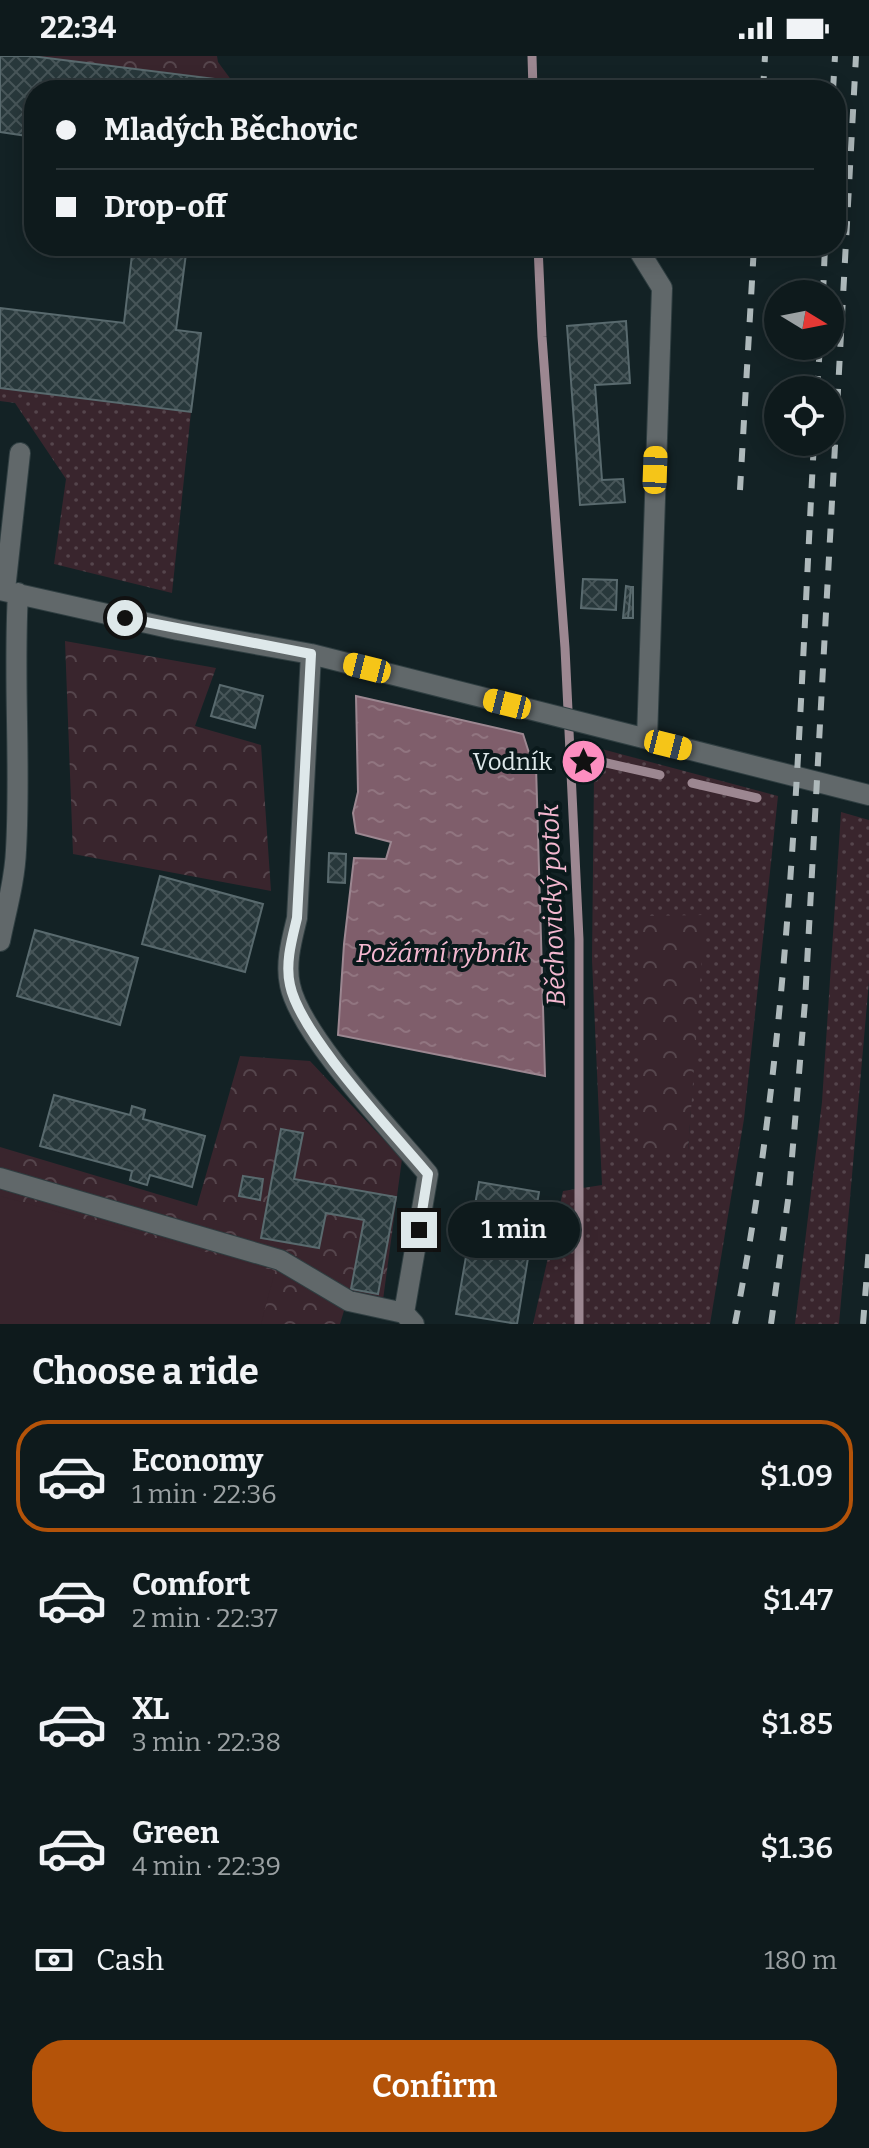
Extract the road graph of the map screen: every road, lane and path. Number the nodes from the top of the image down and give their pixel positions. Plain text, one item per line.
1 (642, 256) edge
2 (20, 453) dead end
3 (8, 591) edge
4 (311, 654) junction
5 (647, 739) junction
6 (869, 795) edge
7 (0, 941) edge
8 (0, 1178) edge
9 (409, 1319) edge

1 - 5 street
2 - 3 street
3 - 4 street
3 - 7 street
4 - 5 street
4 - 9 street
5 - 6 street
8 - 9 street

